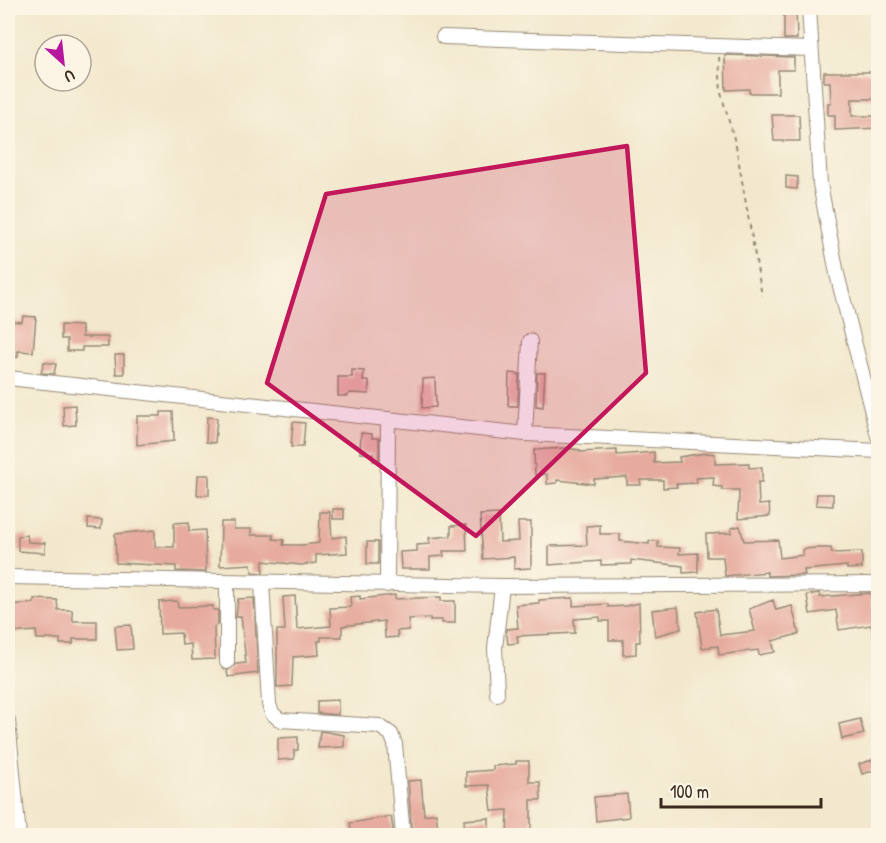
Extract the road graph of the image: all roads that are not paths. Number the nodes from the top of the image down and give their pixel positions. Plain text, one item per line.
1 (809, 8) edge
2 (443, 37) dead end
3 (810, 49) junction
4 (530, 341) dead end
5 (8, 378) edge
6 (388, 419) junction
7 (525, 434) junction
8 (879, 436) edge
9 (879, 451) edge
10 (8, 577) edge
11 (227, 583) junction
12 (262, 583) junction
13 (879, 584) edge
14 (387, 585) junction
15 (502, 586) junction
16 (227, 662) dead end
17 (498, 694) dead end
18 (8, 721) edge
19 (18, 836) edge
20 (403, 836) edge

1 - 3 street
2 - 3 street
3 - 8 street
4 - 7 street
5 - 6 street
6 - 7 street
6 - 14 street
7 - 9 street
10 - 11 street
11 - 12 street
11 - 16 street
12 - 14 street
12 - 20 street
13 - 15 street
14 - 15 street
15 - 17 street
18 - 19 street

